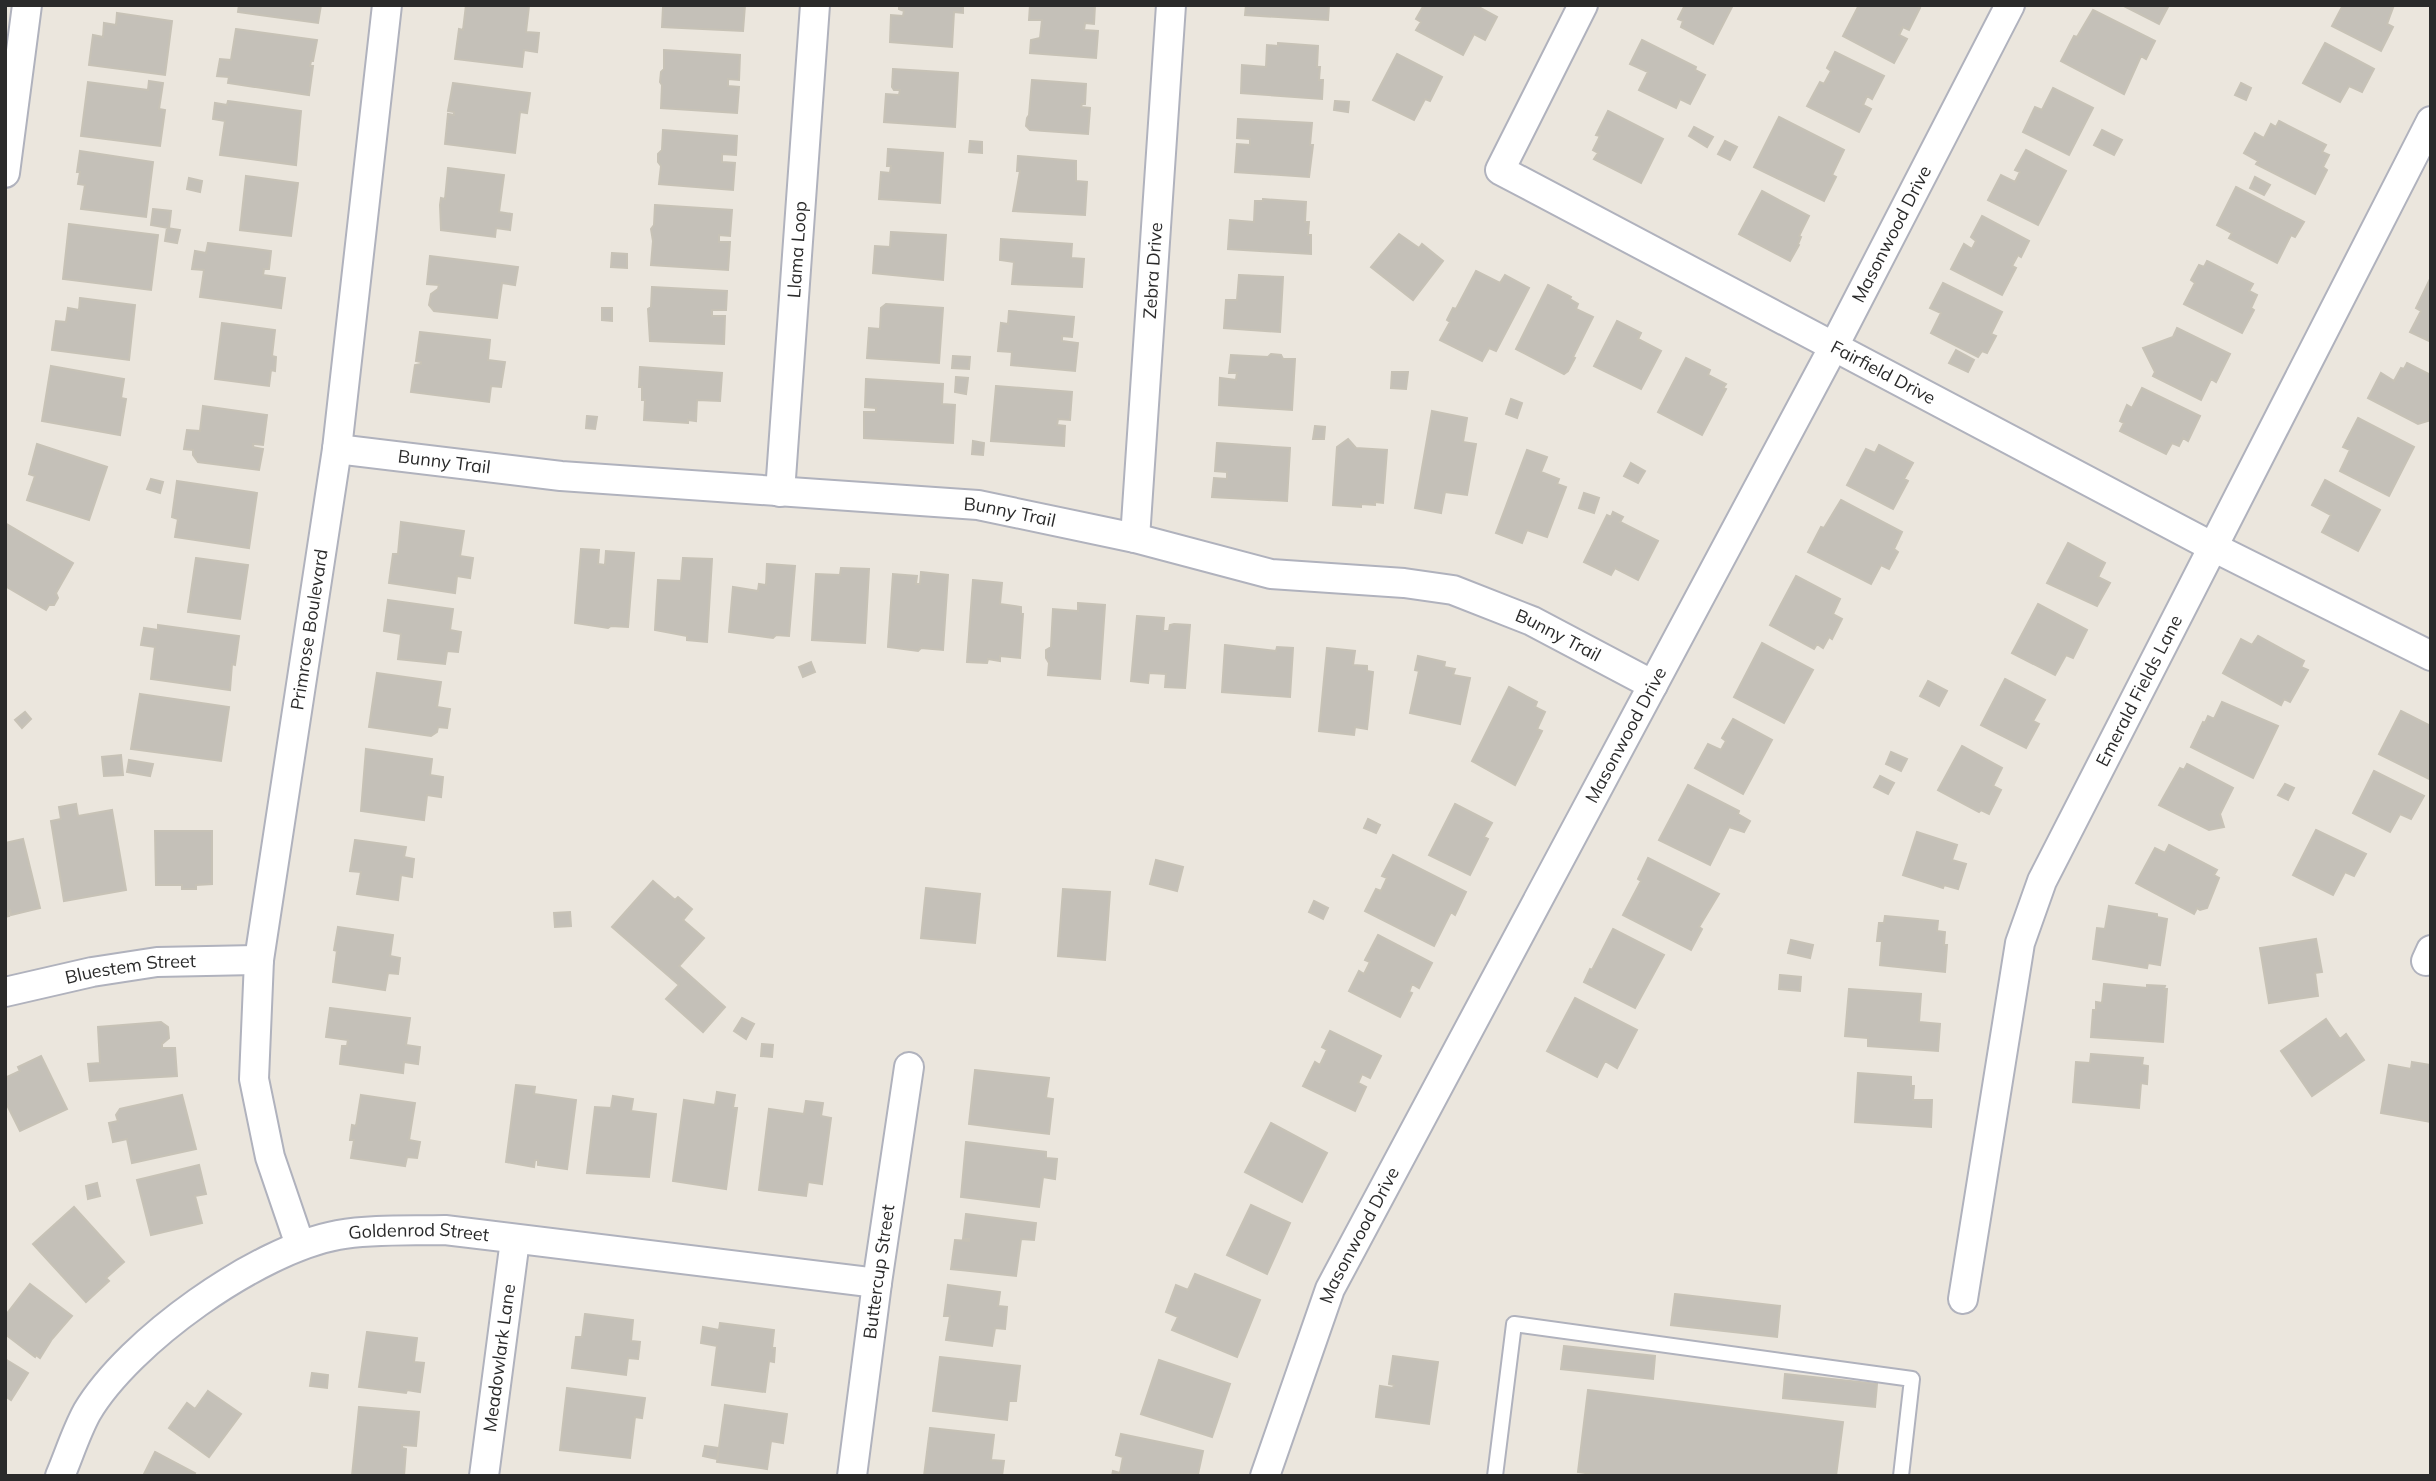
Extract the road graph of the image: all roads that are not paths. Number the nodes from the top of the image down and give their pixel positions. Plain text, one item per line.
1 (27, 5) edge
2 (387, 5) edge
3 (815, 5) edge
4 (1171, 5) edge
5 (1583, 5) edge
6 (2010, 5) edge
7 (2431, 121) edge
8 (5, 173) edge
9 (1833, 348) junction
10 (337, 449) junction
11 (780, 492) junction
12 (1135, 538) junction
13 (2211, 546) junction
14 (2431, 656) edge
15 (1653, 685) junction
16 (258, 960) junction
17 (5, 992) edge
18 (909, 1067) dead end
19 (515, 1240) junction
20 (300, 1245) junction
21 (877, 1283) junction
22 (1964, 1299) dead end
23 (60, 1476) edge
24 (484, 1476) edge
25 (852, 1476) edge
26 (1265, 1476) edge
27 (1495, 1476) edge
28 (1901, 1476) edge

1 - 8 street
2 - 10 street, Primrose Boulevard
3 - 11 street, Llama Loop
4 - 12 street, Zebra Drive
5 - 9 street, Fairfield Drive
6 - 9 street, Masonwood Drive
7 - 13 street, Emerald Fields Lane
9 - 13 street, Fairfield Drive
9 - 15 street, Masonwood Drive
10 - 11 street, Bunny Trail
10 - 16 street, Primrose Boulevard
11 - 12 street, Bunny Trail
12 - 15 street, Bunny Trail
13 - 14 street, Fairfield Drive
13 - 22 street, Emerald Fields Lane
15 - 26 street, Masonwood Drive
16 - 17 street, Bluestem Street
16 - 20 street, Primrose Boulevard
18 - 21 street, Buttercup Street
19 - 20 street, Goldenrod Street
19 - 21 street, Goldenrod Street
19 - 24 street, Meadowlark Lane
20 - 23 street, Goldenrod Street
21 - 25 street, Buttercup Street
27 - 28 lane

